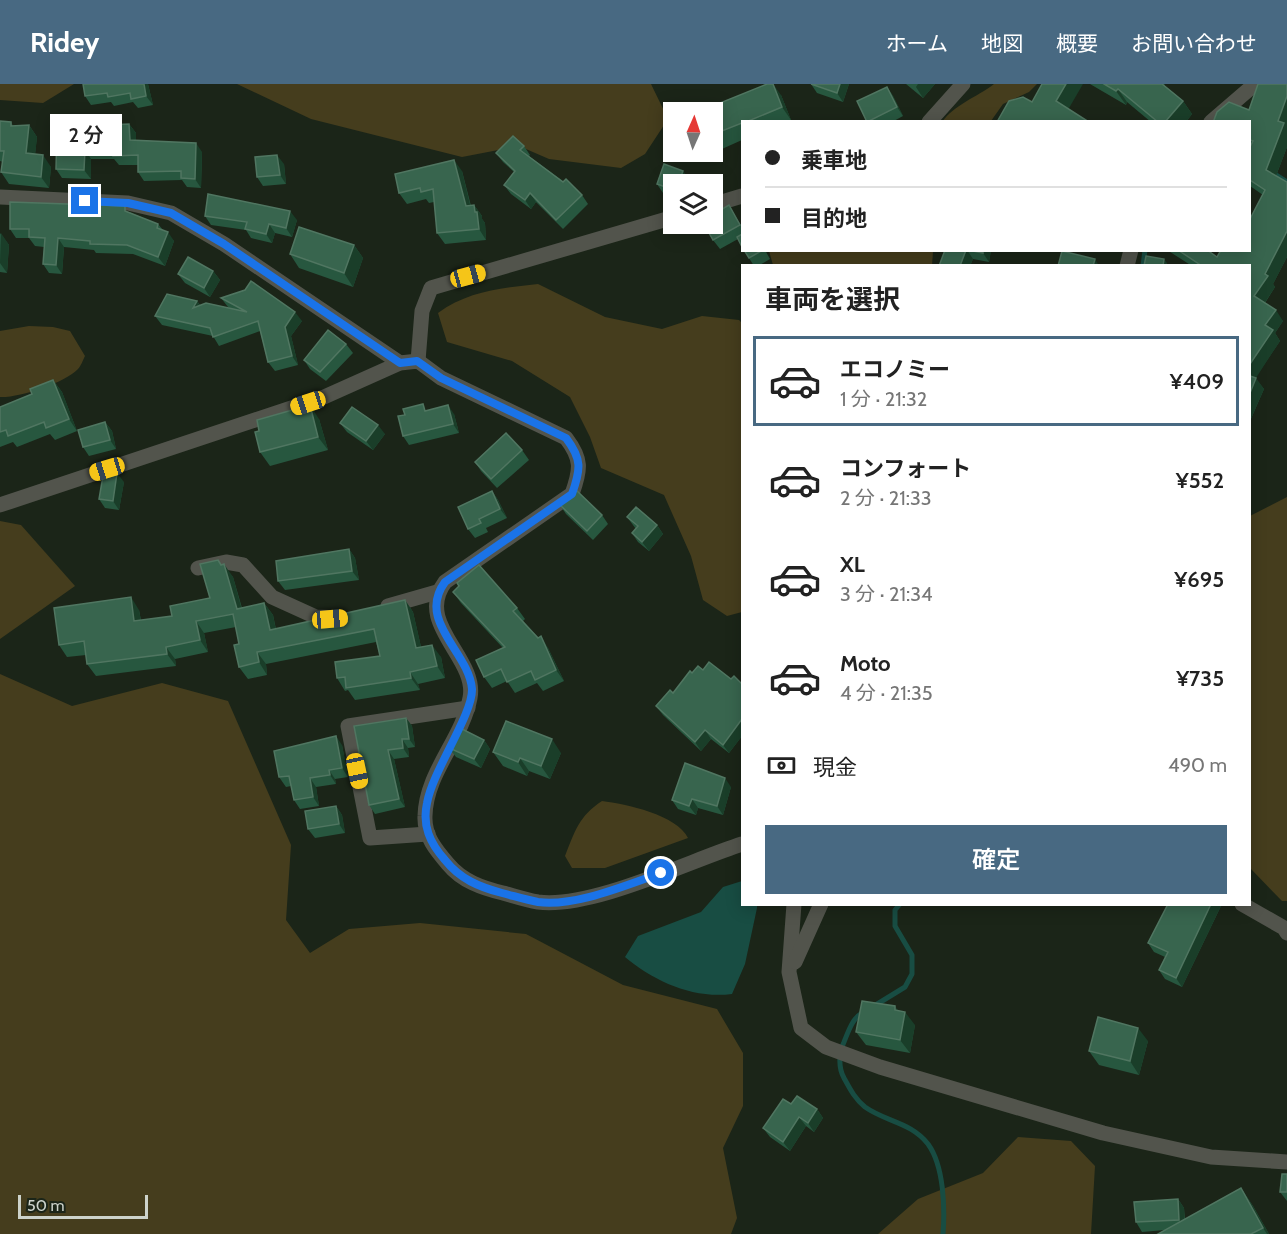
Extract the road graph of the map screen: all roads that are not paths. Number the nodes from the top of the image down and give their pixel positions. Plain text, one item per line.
1 (963, 84) edge
2 (1255, 84) edge
3 (930, 120) edge
4 (1213, 120) edge
5 (741, 196) edge
6 (0, 198) edge
7 (723, 202) edge
8 (663, 220) edge
9 (417, 361) junction
10 (400, 363) junction
11 (0, 505) edge
12 (198, 568) edge
13 (437, 592) junction
14 (468, 708) junction
15 (428, 834) junction
16 (741, 844) edge
17 (794, 906) edge
18 (820, 906) edge
19 (1246, 906) edge
20 (1287, 933) edge
21 (789, 972) junction
22 (1287, 1162) edge

1 - 3 street
2 - 4 street
5 - 7 street
6 - 10 street
8 - 9 street
9 - 10 street
9 - 13 street
10 - 11 street
12 - 13 street
13 - 14 street
14 - 15 street
14 - 15 street
15 - 16 street
17 - 21 street
18 - 21 street
19 - 20 street
21 - 22 street

